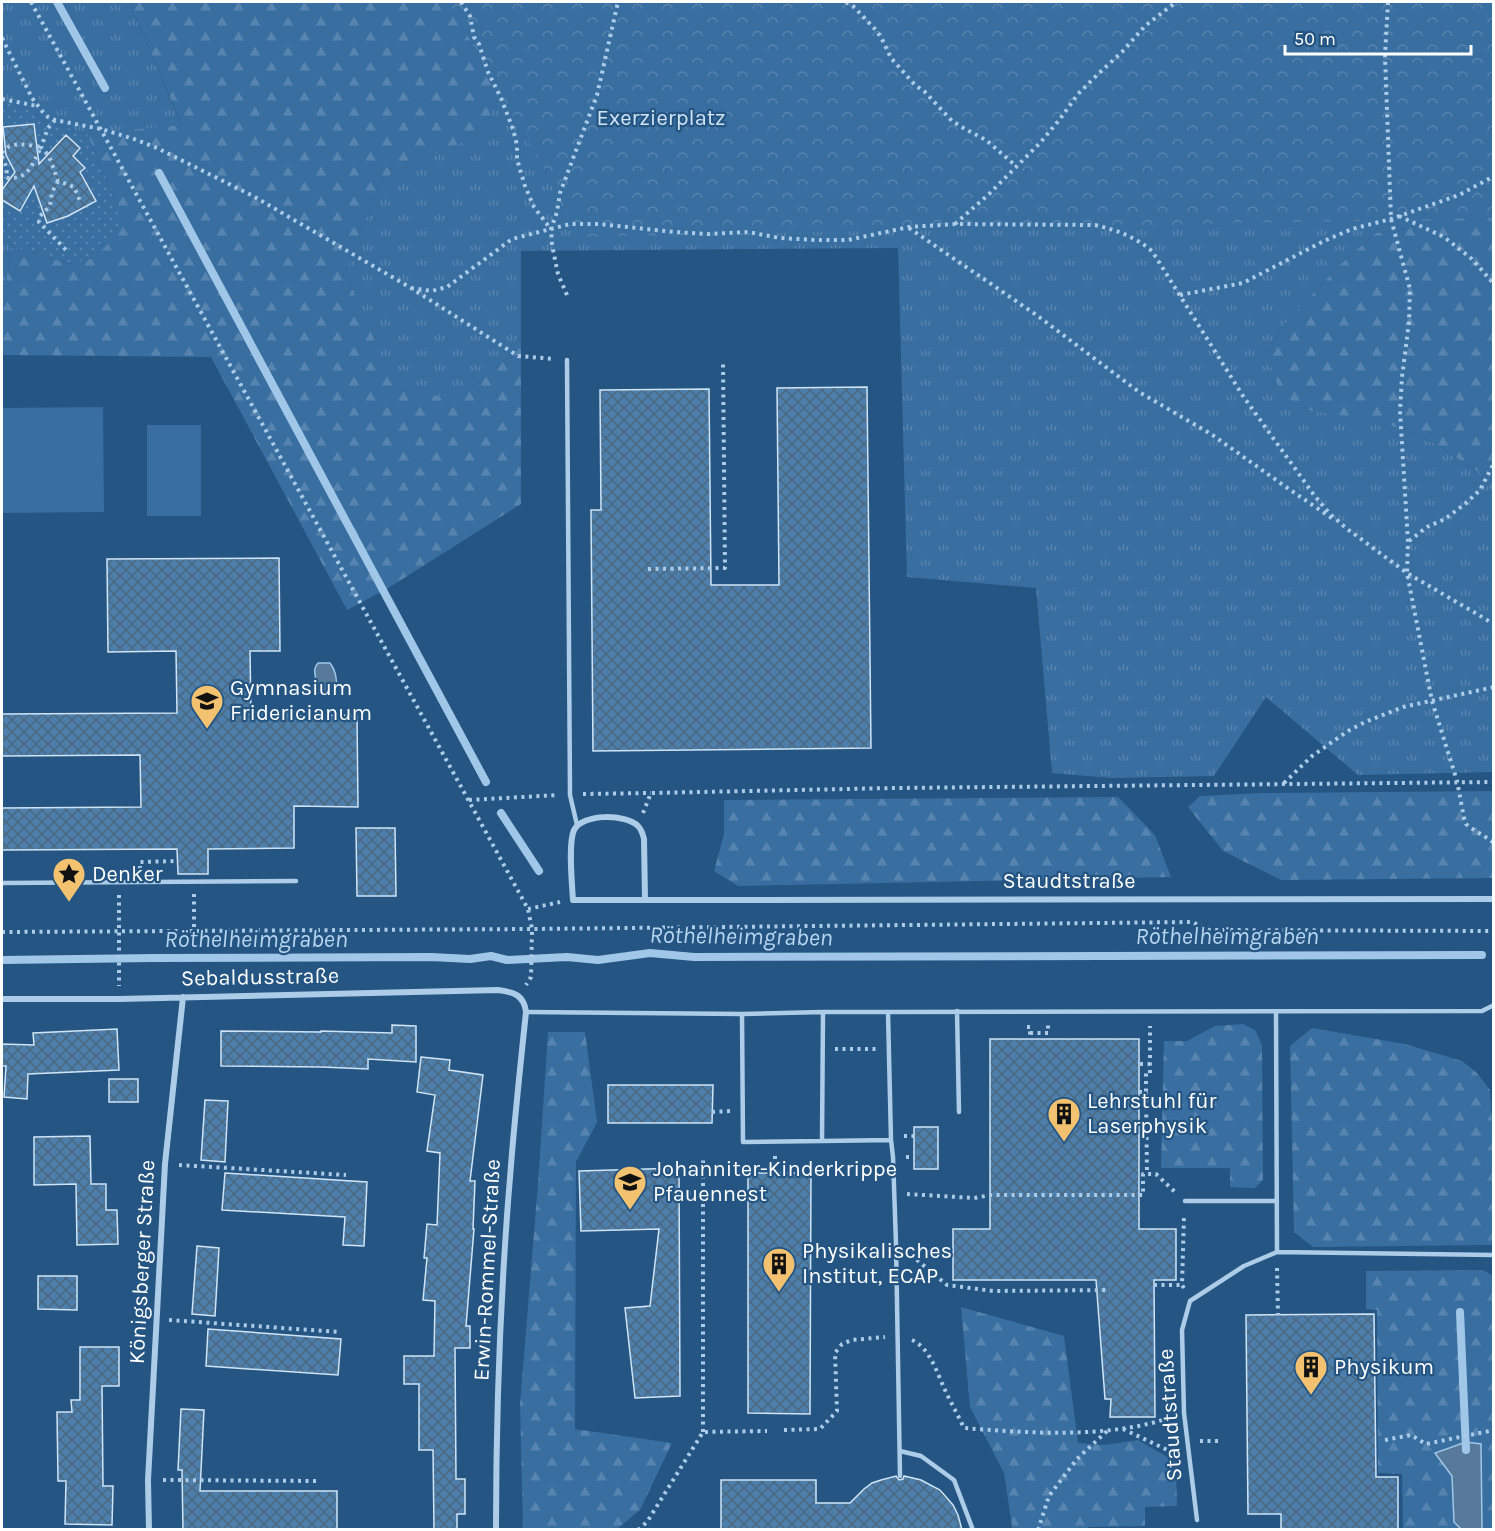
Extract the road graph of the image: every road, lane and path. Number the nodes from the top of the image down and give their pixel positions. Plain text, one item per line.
1 (31, 2) edge
2 (461, 2) edge
3 (618, 2) edge
4 (846, 2) edge
5 (1176, 2) edge
6 (1388, 2) edge
7 (2, 38) edge
8 (2, 99) edge
9 (38, 106) junction
10 (55, 120) junction
11 (101, 129) junction
12 (41, 147) junction
13 (2, 154) edge
14 (1016, 166) junction
15 (1494, 176) edge
16 (3, 178) edge
17 (58, 182) junction
18 (80, 201) dead end
19 (1399, 216) junction
20 (1391, 219) junction
21 (955, 224) junction
22 (909, 227) junction
23 (551, 228) junction
24 (66, 250) dead end
25 (1494, 284) edge
26 (411, 288) junction
27 (567, 295) dead end
28 (1180, 295) junction
29 (567, 360) joint
30 (723, 360) dead end
31 (1494, 464) edge
32 (1346, 528) junction
33 (1408, 542) junction
34 (648, 569) dead end
35 (1407, 573) junction
36 (1494, 624) edge
37 (1494, 687) edge
38 (1432, 701) junction
39 (1457, 781) junction
40 (1494, 782) edge
41 (1284, 783) junction
42 (577, 825) junction
43 (638, 826) junction
44 (1494, 843) edge
45 (177, 861) dead end
46 (162, 862) dead end
47 (193, 881) junction
48 (296, 881) dead end
49 (118, 882) junction
50 (2, 883) edge
51 (1494, 899) edge
52 (573, 900) junction
53 (645, 900) junction
54 (528, 909) junction
55 (532, 929) junction
56 (1494, 931) edge
57 (2, 932) edge
58 (119, 932) junction
59 (194, 932) junction
60 (531, 976) dead end
61 (119, 982) dead end
62 (183, 997) junction
63 (2, 999) edge
64 (1494, 1005) edge
65 (957, 1011) junction
66 (526, 1012) junction
67 (823, 1012) junction
68 (888, 1012) junction
69 (1150, 1012) junction
70 (1276, 1012) junction
71 (742, 1014) junction
72 (1022, 1027) dead end
73 (1030, 1034) junction
74 (1040, 1034) dead end
75 (1030, 1039) dead end
76 (889, 1048) junction
77 (823, 1049) junction
78 (1140, 1064) dead end
79 (1150, 1064) junction
80 (1139, 1092) dead end
81 (1146, 1092) junction
82 (959, 1113) dead end
83 (891, 1140) junction
84 (822, 1141) junction
85 (703, 1158) dead end
86 (775, 1163) dead end
87 (165, 1164) junction
88 (776, 1173) dead end
89 (1147, 1174) junction
90 (346, 1175) dead end
91 (680, 1193) dead end
92 (703, 1193) junction
93 (894, 1193) junction
94 (1185, 1201) junction
95 (1277, 1201) junction
96 (896, 1244) junction
97 (1277, 1252) junction
98 (1494, 1255) edge
99 (1154, 1285) dead end
100 (1182, 1285) junction
101 (1110, 1290) dead end
102 (1190, 1301) junction
103 (1278, 1315) dead end
104 (156, 1319) junction
105 (339, 1332) dead end
106 (897, 1335) junction
107 (1184, 1413) junction
108 (1123, 1428) junction
109 (784, 1430) dead end
110 (1494, 1430) edge
111 (767, 1431) dead end
112 (1108, 1431) junction
113 (703, 1432) junction
114 (1385, 1440) dead end
115 (900, 1451) junction
116 (1190, 1461) junction
117 (900, 1476) dead end
118 (148, 1480) junction
119 (318, 1481) dead end
120 (1197, 1520) dead end
121 (148, 1530) edge
122 (496, 1530) edge
123 (638, 1530) edge
124 (973, 1530) edge
125 (1038, 1530) edge

1 - 11 path
2 - 23 path
3 - 23 path
4 - 14 path
5 - 14 path
6 - 20 path
7 - 9 path
8 - 9 path
9 - 10 path
10 - 11 path
10 - 12 path
11 - 26 path
11 - 54 path
12 - 13 path
12 - 16 path
12 - 17 path
13 - 16 path
14 - 21 path
15 - 19 path
17 - 18 path
17 - 24 path
19 - 20 path
19 - 25 path
20 - 28 path
20 - 33 path
21 - 22 path
21 - 28 path
22 - 23 path
22 - 32 path
23 - 26 path
23 - 27 path
26 - 29 path
28 - 32 path
29 - 42 lane
30 - 34 path
31 - 33 path
32 - 35 path
33 - 35 path
35 - 36 path
35 - 38 path
37 - 38 path
38 - 39 path
38 - 41 path
39 - 40 path
39 - 41 path
39 - 44 path
41 - 43 path
42 - 43 street
42 - 52 street
43 - 53 street
45 - 46 path
47 - 48 lane
47 - 49 lane
47 - 59 path
49 - 50 lane
49 - 58 path
51 - 53 street, Staudtstraße
52 - 53 street, Staudtstraße
52 - 54 path
54 - 55 path
55 - 56 path
55 - 59 path
55 - 60 path
57 - 58 path
58 - 59 path
58 - 61 path
62 - 63 street, Sebaldusstraße
62 - 66 street, Sebaldusstraße
62 - 87 street, Königsberger Straße
64 - 70 lane
65 - 68 lane
65 - 69 lane
65 - 82 lane
66 - 71 lane
66 - 122 street, Erwin-Rommel-Straße
67 - 68 lane
67 - 71 lane
67 - 77 lane
68 - 76 lane
69 - 70 lane
69 - 79 path
70 - 95 lane
71 - 84 lane
72 - 73 path
73 - 74 path
73 - 75 path
76 - 77 path
76 - 83 lane
77 - 84 lane
78 - 79 path
79 - 81 path
80 - 81 path
81 - 89 path
83 - 84 lane
83 - 93 lane
85 - 92 path
86 - 88 path
87 - 90 path
87 - 104 street, Königsberger Straße
89 - 93 path
89 - 94 path
91 - 92 path
92 - 113 path
93 - 96 lane
94 - 95 lane
94 - 100 path
95 - 97 lane
96 - 101 path
96 - 106 lane
97 - 98 lane
97 - 102 lane
97 - 103 path
99 - 100 path
100 - 102 path
102 - 107 lane, Staudtstraße
104 - 105 path
104 - 118 street, Königsberger Straße
106 - 109 path
106 - 112 path
106 - 115 lane
107 - 108 path
107 - 116 lane, Staudtstraße
108 - 112 path
108 - 116 path
110 - 114 path
111 - 113 path
112 - 125 path
113 - 123 path
115 - 117 lane
115 - 124 lane
116 - 120 lane, Staudtstraße
118 - 119 path
118 - 121 street, Königsberger Straße

